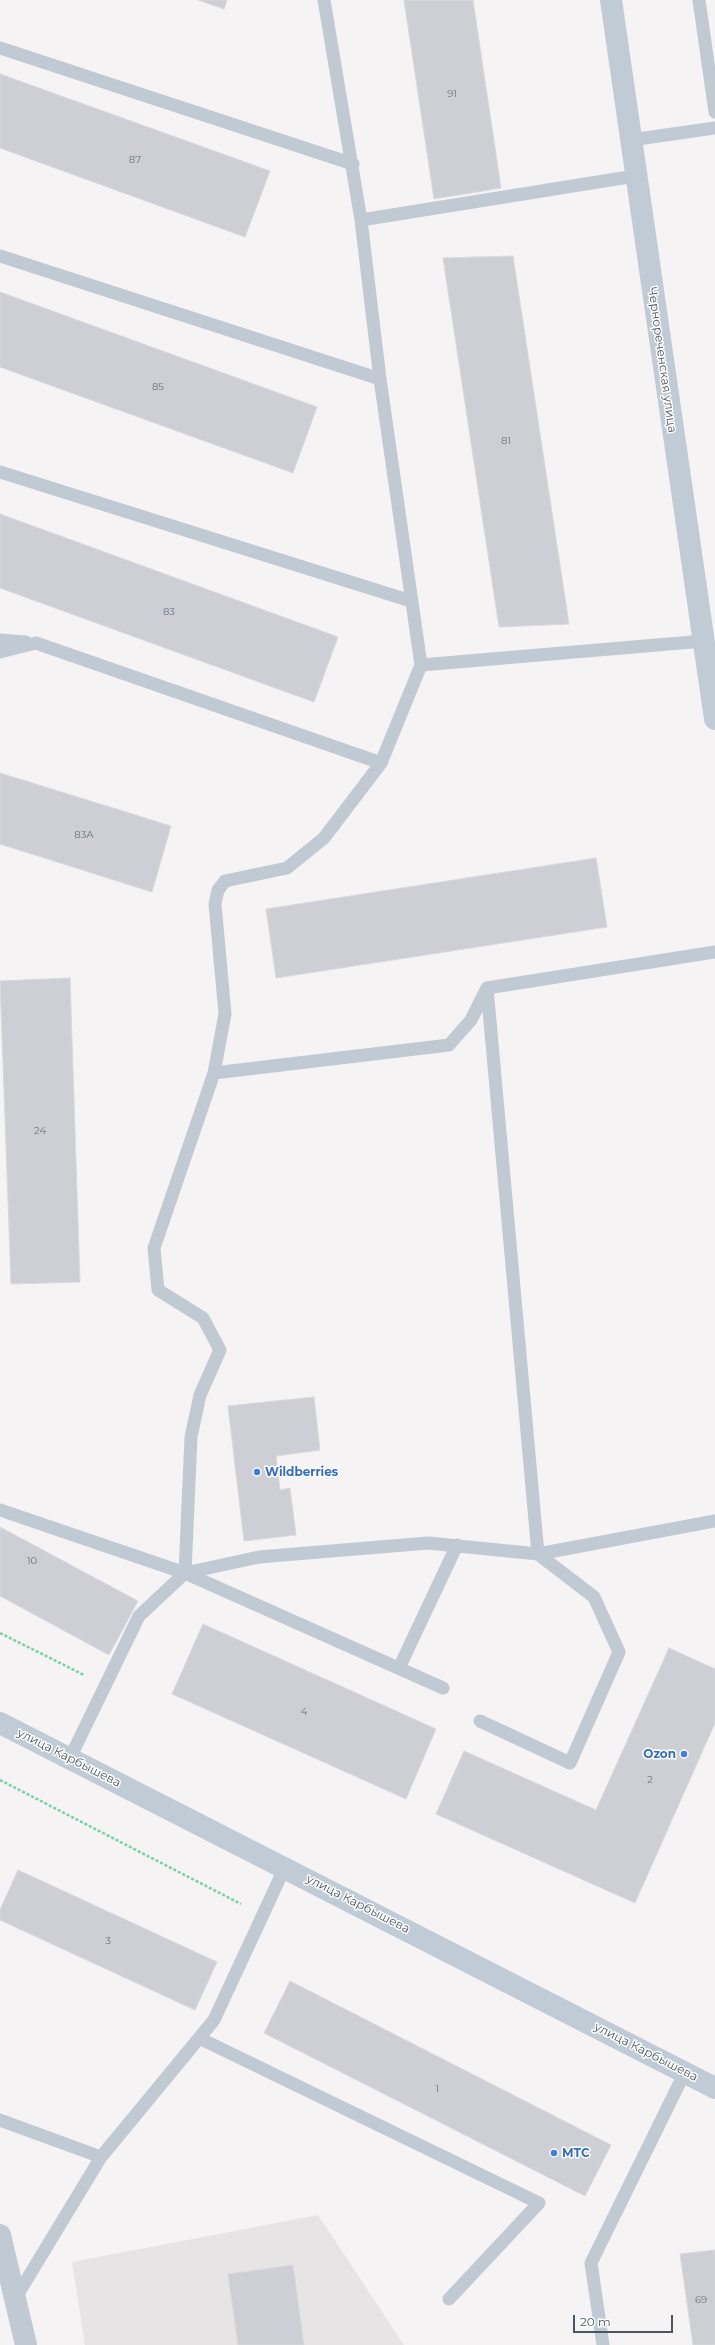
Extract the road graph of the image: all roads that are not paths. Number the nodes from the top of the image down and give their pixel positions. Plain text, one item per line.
1 (324, 0) edge
2 (611, 0) edge
3 (699, 0) edge
4 (0, 48) edge
5 (715, 112) edge
6 (715, 128) edge
7 (631, 140) junction
8 (353, 164) junction
9 (635, 176) junction
10 (361, 220) junction
11 (0, 256) edge
12 (380, 379) junction
13 (0, 472) edge
14 (411, 601) junction
15 (0, 640) edge
16 (704, 641) junction
17 (36, 644) junction
18 (0, 652) edge
19 (421, 665) junction
20 (715, 720) edge
21 (381, 763) junction
22 (715, 952) edge
23 (487, 988) junction
24 (214, 1073) junction
25 (0, 1510) edge
26 (715, 1521) edge
27 (458, 1545) junction
28 (538, 1554) junction
29 (185, 1573) junction
30 (399, 1668) junction
31 (443, 1688) dead end
32 (480, 1721) dead end
33 (0, 1723) edge
34 (70, 1758) junction
35 (285, 1867) junction
36 (199, 2038) junction
37 (685, 2072) junction
38 (715, 2088) edge
39 (0, 2120) edge
40 (101, 2157) junction
41 (0, 2235) edge
42 (15, 2299) junction
43 (449, 2299) dead end
44 (26, 2345) edge
45 (603, 2345) edge

1 - 8 lane
2 - 7 main road, Чернореченская улица
3 - 5 lane
4 - 8 lane
6 - 7 lane
7 - 9 main road, Чернореченская улица
8 - 10 lane
9 - 10 lane
9 - 16 main road, Чернореченская улица
10 - 12 lane
11 - 12 lane
12 - 14 lane
13 - 14 lane
14 - 19 lane
15 - 17 lane
16 - 19 lane
16 - 20 main road, Чернореченская улица
17 - 18 lane
17 - 21 lane
19 - 21 lane
21 - 24 lane
22 - 23 lane
23 - 24 lane
23 - 28 lane
24 - 29 lane
25 - 29 lane
26 - 28 lane
27 - 28 lane
27 - 29 lane
27 - 30 lane
28 - 32 lane
29 - 30 lane
29 - 34 lane
30 - 31 lane
33 - 34 main road, улица Карбышева
34 - 35 main road, улица Карбышева
35 - 36 lane
35 - 37 main road, улица Карбышева
36 - 40 lane
36 - 43 lane
37 - 38 main road, улица Карбышева
37 - 45 lane
39 - 40 lane
40 - 42 lane
41 - 42 street
42 - 44 street

